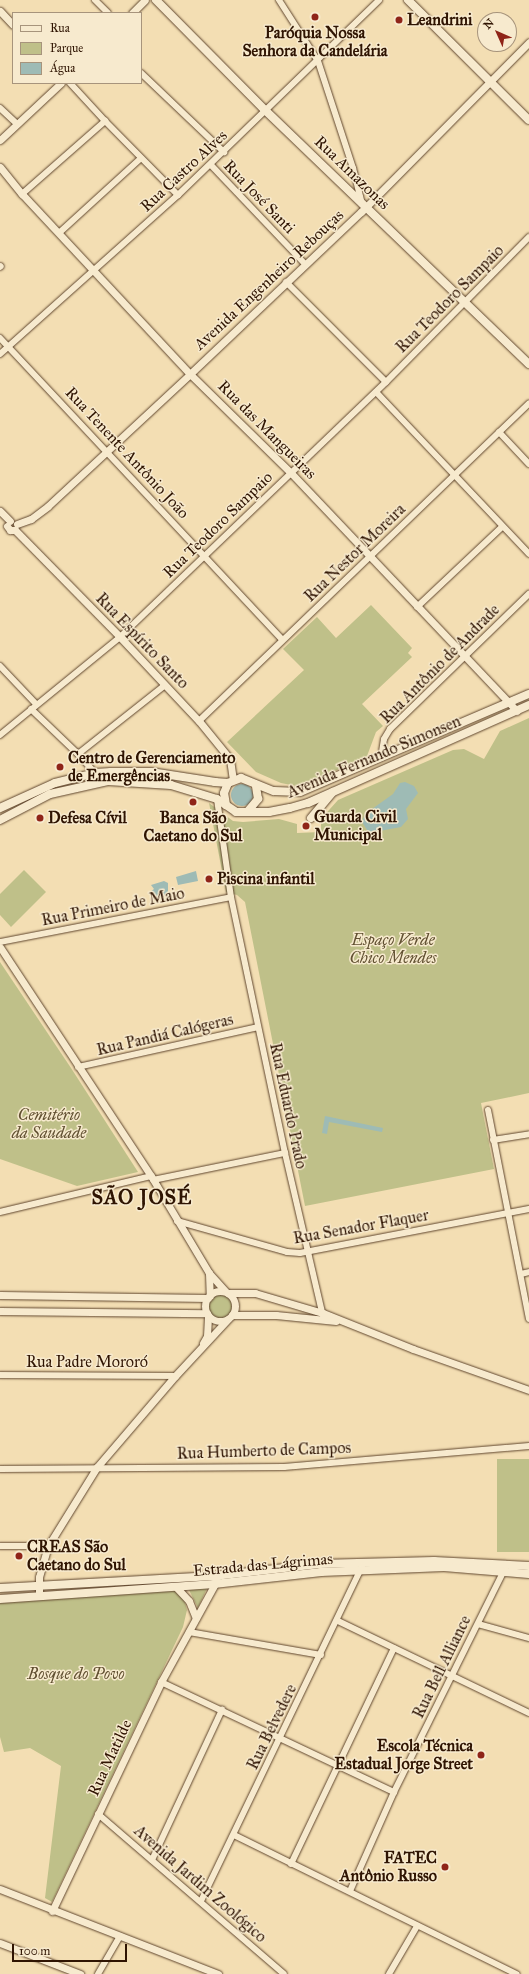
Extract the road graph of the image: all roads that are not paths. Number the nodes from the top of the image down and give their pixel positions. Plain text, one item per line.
1 (95, 0) edge
2 (145, 0) edge
3 (156, 0) edge
4 (279, 0) edge
5 (379, 0) edge
6 (408, 0) edge
7 (0, 11) edge
8 (107, 12) edge
9 (133, 12) edge
10 (12, 24) edge
11 (529, 42) edge
12 (318, 61) junction
13 (142, 74) edge
14 (490, 82) junction
15 (60, 84) edge
16 (71, 84) edge
17 (0, 108) edge
18 (266, 111) junction
19 (529, 120) edge
20 (105, 121) junction
21 (17, 124) junction
22 (0, 140) edge
23 (224, 152) junction
24 (141, 158) junction
25 (211, 165) junction
26 (0, 167) edge
27 (22, 194) junction
28 (178, 195) junction
29 (364, 203) junction
30 (59, 233) junction
31 (529, 237) edge
32 (305, 264) junction
33 (93, 270) junction
34 (286, 282) junction
35 (465, 302) junction
36 (0, 338) edge
37 (8, 346) junction
38 (0, 354) edge
39 (529, 364) edge
40 (190, 374) junction
41 (386, 382) junction
42 (376, 392) junction
43 (529, 403) edge
44 (499, 432) junction
45 (107, 452) junction
46 (529, 464) edge
47 (291, 473) junction
48 (454, 476) junction
49 (0, 511) edge
50 (6, 524) edge
51 (16, 527) junction
52 (502, 527) junction
53 (529, 554) edge
54 (205, 555) junction
55 (370, 557) junction
56 (529, 594) edge
57 (417, 607) junction
58 (120, 637) junction
59 (282, 640) junction
60 (464, 657) junction
61 (0, 666) edge
62 (165, 685) junction
63 (529, 694) edge
64 (509, 703) junction
65 (529, 705) edge
66 (34, 706) junction
67 (517, 711) junction
68 (199, 721) junction
69 (0, 735) edge
70 (78, 754) junction
71 (381, 758) junction
72 (95, 773) junction
73 (230, 781) junction
74 (103, 782) junction
75 (256, 786) junction
76 (334, 791) junction
77 (217, 798) junction
78 (226, 805) junction
79 (0, 808) edge
80 (248, 811) junction
81 (311, 818) dead end
82 (0, 820) edge
83 (231, 897) junction
84 (0, 942) edge
85 (0, 948) edge
86 (258, 1027) junction
87 (78, 1068) junction
88 (488, 1110) dead end
89 (529, 1134) edge
90 (493, 1140) junction
91 (285, 1153) junction
92 (152, 1178) junction
93 (529, 1209) edge
94 (0, 1212) edge
95 (510, 1213) junction
96 (177, 1221) junction
97 (308, 1253) junction
98 (529, 1272) edge
99 (209, 1273) junction
100 (521, 1274) junction
101 (227, 1292) junction
102 (0, 1295) edge
103 (209, 1297) junction
104 (294, 1304) junction
105 (0, 1311) edge
106 (208, 1314) junction
107 (323, 1316) junction
108 (230, 1317) junction
109 (294, 1317) junction
110 (529, 1319) edge
111 (198, 1352) junction
112 (0, 1375) edge
113 (175, 1376) junction
114 (529, 1390) edge
115 (529, 1446) edge
116 (97, 1467) junction
117 (0, 1469) edge
118 (0, 1546) edge
119 (48, 1546) junction
120 (529, 1566) edge
121 (362, 1567) junction
122 (505, 1568) junction
123 (529, 1574) edge
124 (219, 1576) junction
125 (214, 1584) junction
126 (38, 1587) junction
127 (176, 1587) junction
128 (0, 1588) edge
129 (39, 1596) junction
130 (0, 1599) edge
131 (196, 1618) junction
132 (338, 1621) junction
133 (478, 1624) junction
134 (189, 1632) junction
135 (529, 1638) edge
136 (394, 1648) junction
137 (321, 1655) junction
138 (453, 1674) junction
139 (161, 1682) junction
140 (222, 1710) junction
141 (529, 1713) edge
142 (281, 1739) junction
143 (338, 1766) junction
144 (394, 1792) junction
145 (98, 1814) junction
146 (234, 1835) junction
147 (152, 1860) junction
148 (292, 1864) junction
149 (0, 1889) edge
150 (350, 1891) junction
151 (201, 1901) junction
152 (52, 1911) junction
153 (417, 1926) junction
154 (120, 1936) junction
155 (0, 1943) edge
156 (80, 1974) edge
157 (98, 1974) edge
158 (218, 1974) edge
159 (284, 1974) edge
160 (389, 1974) edge
161 (517, 1974) edge

1 - 8 street
2 - 9 street
3 - 18 main road, Rua Amazonas
4 - 12 street
5 - 12 street, Rua Castro Alves
6 - 14 main road
7 - 10 street
11 - 14 street, Avenida Engenheiro Rebouças
12 - 18 street, Rua Castro Alves
12 - 29 street
13 - 23 street
14 - 19 main road
14 - 29 street, Avenida Engenheiro Rebouças
15 - 21 street
16 - 20 street
17 - 21 street
18 - 23 street, Rua Castro Alves
18 - 29 main road, Rua Amazonas
20 - 24 street
20 - 27 street
21 - 22 street
23 - 25 street, Rua Castro Alves
24 - 28 street
24 - 30 street
25 - 28 street, Rua Castro Alves
25 - 32 street, Rua José Santi
26 - 27 street, Rua das Mangueiras
27 - 30 street, Rua das Mangueiras
28 - 33 street, Rua Castro Alves
29 - 32 street, Avenida Engenheiro Rebouças
29 - 35 main road, Rua Amazonas
30 - 33 street, Rua das Mangueiras
31 - 35 street, Rua Teodoro Sampaio
32 - 34 street, Avenida Engenheiro Rebouças
33 - 37 street, Rua Castro Alves
33 - 40 street, Rua das Mangueiras
34 - 40 street, Avenida Engenheiro Rebouças
34 - 41 street
35 - 39 main road, Rua Amazonas
35 - 41 street, Rua Teodoro Sampaio
36 - 37 street, Rua Tenente Antônio João
37 - 38 street, Rua Castro Alves
37 - 45 street, Rua Tenente Antônio João
40 - 45 street, Avenida Engenheiro Rebouças
40 - 47 street, Rua das Mangueiras
41 - 42 street, Rua Teodoro Sampaio
42 - 47 street, Rua Teodoro Sampaio
42 - 48 street
43 - 44 street, Rua Nestor Moreira
44 - 46 street
44 - 48 street, Rua Nestor Moreira
45 - 51 street, Avenida Engenheiro Rebouças
45 - 54 street, Rua Tenente Antônio João
47 - 54 street, Rua Teodoro Sampaio
47 - 55 street, Rua das Mangueiras
48 - 52 street
48 - 55 street, Rua Nestor Moreira
49 - 50 street, Rua Espírito Santo
50 - 51 street, Rua Espírito Santo
51 - 58 street, Rua Espírito Santo
52 - 53 street
52 - 57 street
54 - 58 street, Rua Teodoro Sampaio
54 - 59 street, Rua Tenente Antônio João
55 - 57 street, Rua das Mangueiras
55 - 59 street, Rua Nestor Moreira
56 - 60 street, Rua Antônio de Andrade
57 - 60 street, Rua das Mangueiras
58 - 62 street, Rua Espírito Santo
58 - 66 street, Rua Teodoro Sampaio
59 - 68 street, Rua Nestor Moreira
60 - 64 street, Rua das Mangueiras
60 - 71 street, Rua Antônio de Andrade
61 - 66 street
62 - 68 street, Rua Espírito Santo
62 - 70 street
63 - 64 main road, Avenida Fernando Simonsen
64 - 67 street, Rua das Mangueiras
64 - 71 main road, Avenida Fernando Simonsen
65 - 67 main road, Avenida Fernando Simonsen
66 - 69 street, Rua Teodoro Sampaio
66 - 70 street
67 - 76 main road, Avenida Fernando Simonsen
68 - 73 street, Rua Espírito Santo
70 - 72 street
71 - 75 main road, Avenida Fernando Simonsen
72 - 73 main road, Avenida Fernando Simonsen
72 - 74 street
72 - 79 main road, Avenida Fernando Simonsen
73 - 75 main road, Avenida Fernando Simonsen
73 - 78 main road
74 - 77 main road, Avenida Fernando Simonsen
74 - 82 main road, Avenida Fernando Simonsen
75 - 80 main road
76 - 80 main road, Avenida Fernando Simonsen
76 - 81 main road
77 - 78 main road, Avenida Fernando Simonsen
77 - 83 street, Rua Eduardo Prado
78 - 80 main road, Avenida Fernando Simonsen
83 - 84 street, Rua Primeiro de Maio
83 - 86 street, Rua Eduardo Prado
85 - 87 street
86 - 87 street, Rua Pandiá Calógeras
86 - 91 street, Rua Eduardo Prado
87 - 92 street
88 - 90 street
89 - 90 street
90 - 95 street
91 - 92 street
91 - 97 street, Rua Eduardo Prado
92 - 94 street
92 - 96 street
93 - 95 street, Rua Senador Flaquer
95 - 97 street, Rua Senador Flaquer
95 - 100 street
96 - 97 street, Rua Senador Flaquer
96 - 99 street
97 - 107 street, Rua Eduardo Prado
98 - 100 street
99 - 101 street
99 - 103 street
100 - 110 street
101 - 103 street
101 - 104 street
101 - 108 street
102 - 103 street
103 - 106 street
104 - 107 street
104 - 109 street
105 - 106 street
106 - 108 street
106 - 111 street
107 - 109 street
107 - 114 street
108 - 109 street
108 - 111 street
111 - 113 street
112 - 113 street, Rua Padre Mororó
113 - 116 street
115 - 116 street, Rua Humberto de Campos
116 - 117 street, Rua Humberto de Campos
116 - 119 street
118 - 119 street
119 - 126 street
120 - 122 main road, Estrada das Lágrimas
121 - 122 main road, Estrada das Lágrimas
121 - 124 main road, Estrada das Lágrimas
121 - 125 main road, Estrada das Lágrimas
121 - 132 street, Rua Belvedere
122 - 123 main road, Estrada das Lágrimas
122 - 133 street, Rua Bell Alliance
124 - 125 street, Rua Matilde
124 - 126 main road, Estrada das Lágrimas
125 - 127 main road, Estrada das Lágrimas
125 - 131 street, Rua Matilde
126 - 128 main road, Estrada das Lágrimas
126 - 129 street
127 - 129 main road, Estrada das Lágrimas
127 - 131 street
129 - 130 main road, Estrada das Lágrimas
131 - 134 street, Rua Matilde
132 - 136 street
132 - 137 street, Rua Belvedere
133 - 135 street
133 - 138 street, Rua Bell Alliance
134 - 137 street
134 - 139 street, Rua Matilde
136 - 138 street
136 - 143 street
137 - 142 street, Rua Belvedere
138 - 141 street
138 - 144 street, Rua Bell Alliance
139 - 140 street
139 - 145 street, Rua Matilde
140 - 142 street
140 - 147 street
142 - 143 street
142 - 146 street, Rua Belvedere
143 - 144 street
143 - 148 street
144 - 150 street, Rua Bell Alliance
145 - 147 street, Avenida Jardim Zoológico
145 - 152 street, Rua Matilde
146 - 148 street
146 - 151 street, Rua Belvedere
147 - 151 street, Avenida Jardim Zoológico
148 - 150 street
149 - 152 street
150 - 153 street
151 - 159 street, Avenida Jardim Zoológico
152 - 154 street
153 - 160 street
153 - 161 street
154 - 157 street
154 - 158 street
155 - 156 street

